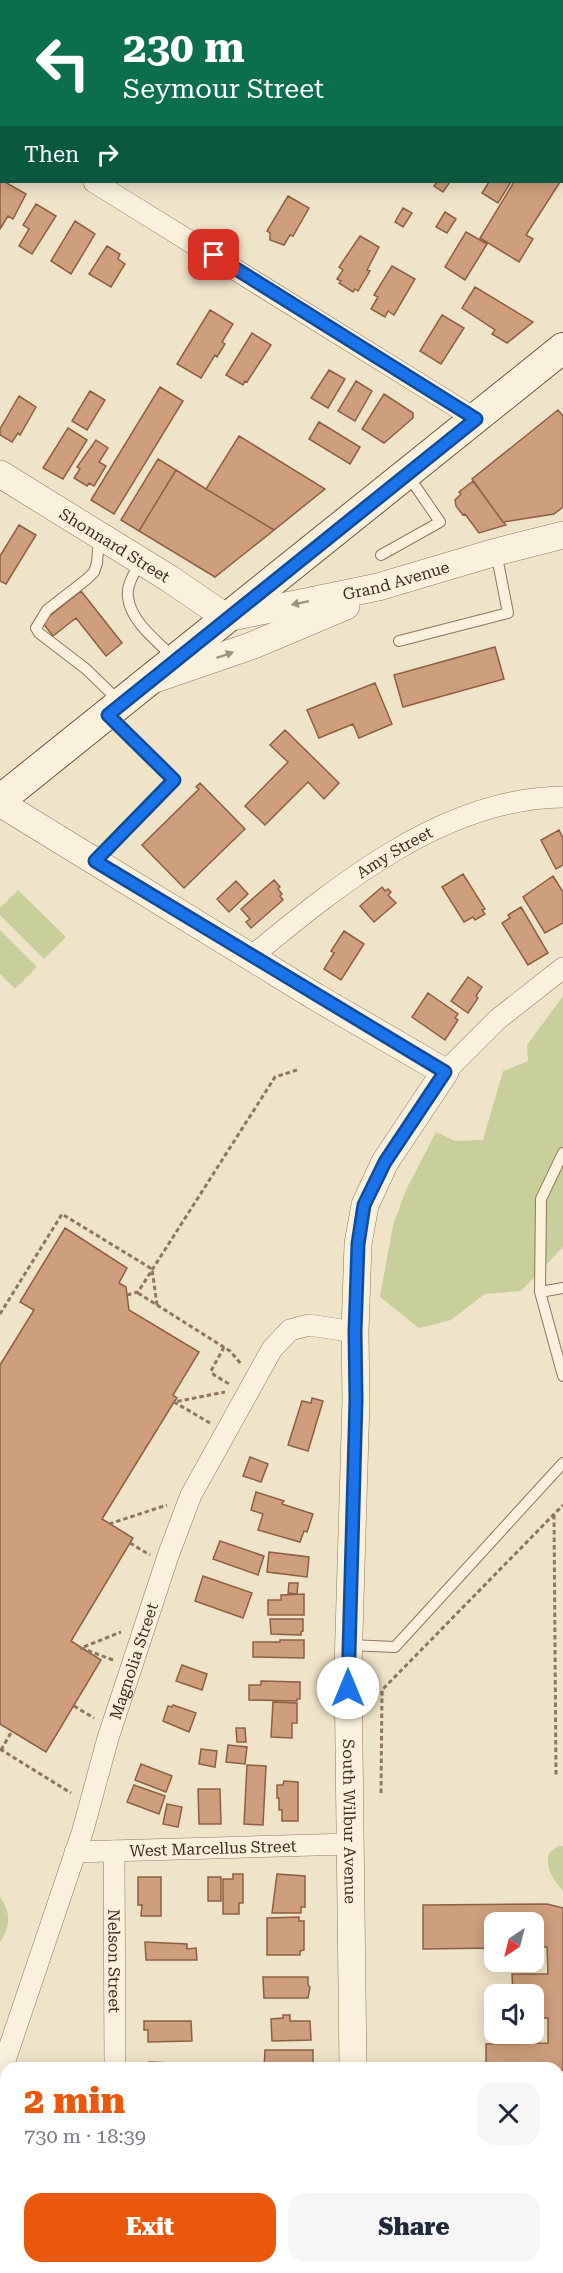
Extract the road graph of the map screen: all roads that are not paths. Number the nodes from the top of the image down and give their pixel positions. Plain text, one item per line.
1 (96, 183) edge
2 (562, 351) edge
3 (476, 419) junction
4 (0, 474) edge
5 (407, 474) junction
6 (99, 535) junction
7 (563, 535) edge
8 (495, 552) junction
9 (381, 555) dead end
10 (141, 561) junction
11 (378, 587) junction
12 (227, 618) junction
13 (399, 641) dead end
14 (176, 660) junction
15 (150, 681) junction
16 (115, 709) junction
17 (563, 797) edge
18 (0, 802) edge
19 (95, 861) junction
20 (251, 957) junction
21 (563, 968) edge
22 (445, 1072) junction
23 (563, 1154) edge
24 (563, 1288) edge
25 (540, 1292) junction
26 (355, 1332) junction
27 (563, 1376) edge
28 (563, 1463) edge
29 (349, 1645) junction
30 (349, 1844) junction
31 (114, 1851) junction
32 (75, 1852) junction
33 (4, 2062) edge
34 (115, 2062) edge
35 (353, 2062) edge

1 - 3 street
2 - 3 main road
3 - 5 main road
4 - 6 street, Shonnard Street
5 - 9 lane
5 - 12 main road
6 - 10 street, Shonnard Street
6 - 16 lane
7 - 8 street, Grand Avenue
8 - 11 street, Grand Avenue
8 - 13 lane
10 - 12 street, Shonnard Street
10 - 14 lane
11 -> 12 street, Grand Avenue
15 -> 11 street
12 - 14 main road
14 - 15 main road
15 - 16 main road
16 - 18 main road
16 - 19 lane
17 - 20 street, Amy Street
18 - 19 street
19 - 20 street
20 - 22 street
21 - 22 street, South Wilbur Avenue
22 - 26 street, South Wilbur Avenue
23 - 25 lane
24 - 25 lane
25 - 27 lane
26 - 29 street, South Wilbur Avenue
26 - 32 street, Magnolia Street
28 - 29 lane
29 - 30 street, South Wilbur Avenue
30 - 31 street, West Marcellus Street
30 - 35 street, South Wilbur Avenue
31 - 32 street, West Marcellus Street
31 - 34 street, Nelson Street
32 - 33 street, Magnolia Street

